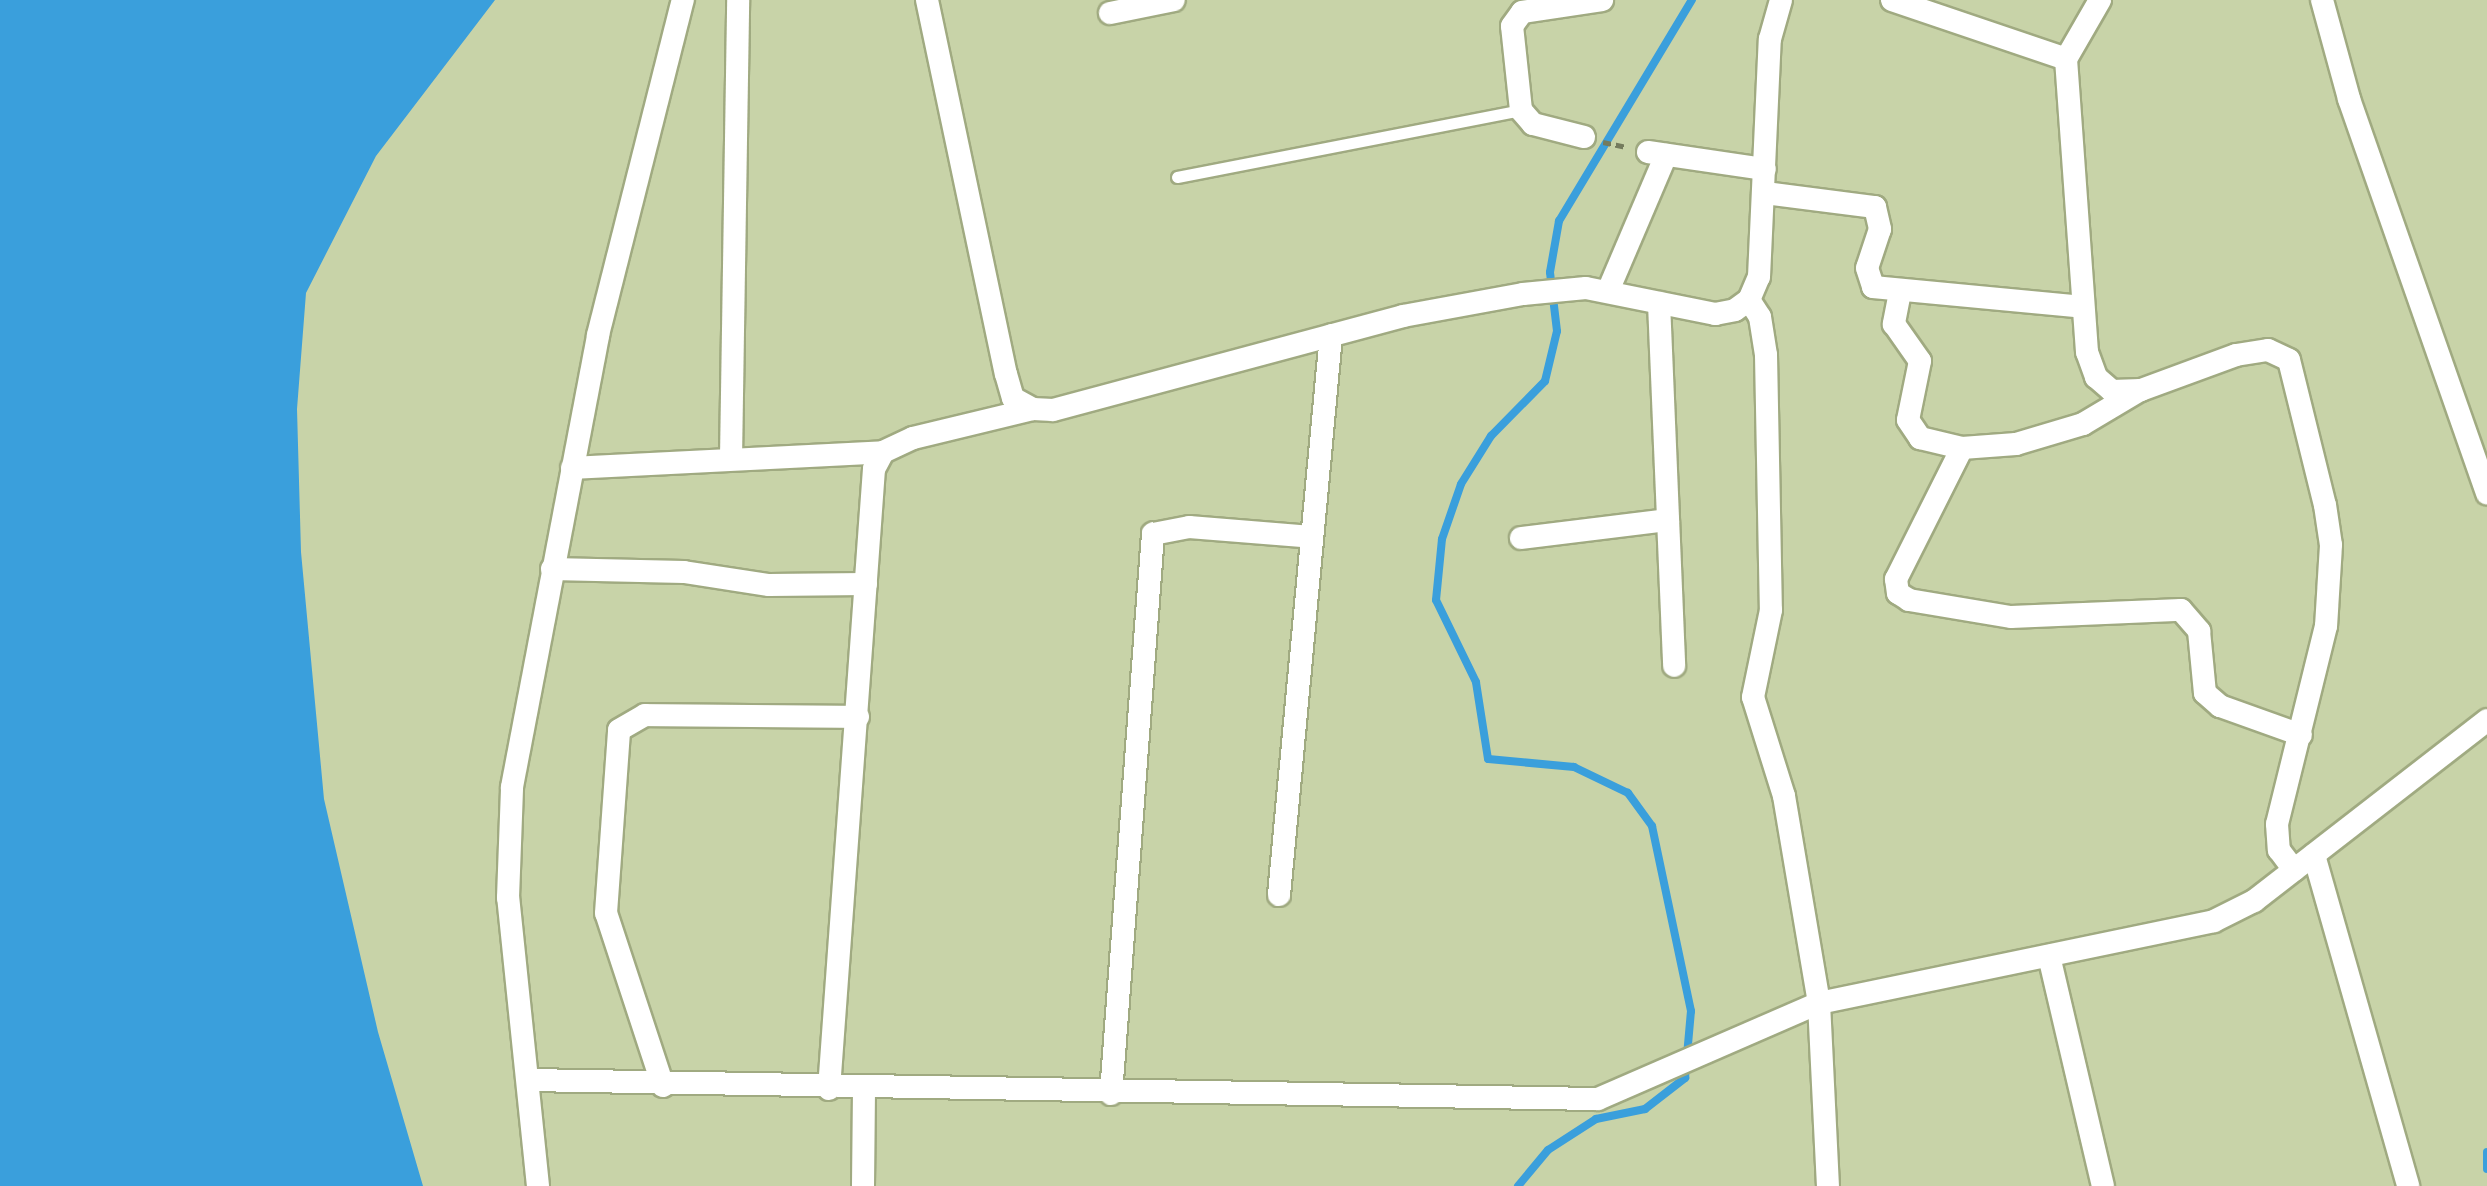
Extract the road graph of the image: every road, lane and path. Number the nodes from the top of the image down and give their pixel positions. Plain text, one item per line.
1 (683, 0) edge
2 (738, 0) edge
3 (926, 0) edge
4 (1174, 0) edge
5 (1602, 0) edge
6 (1781, 0) edge
7 (1892, 0) edge
8 (2100, 0) edge
9 (2322, 0) edge
10 (1110, 13) dead end
11 (2066, 59) junction
12 (1521, 110) junction
13 (1584, 138) joint
14 (1658, 154) junction
15 (1176, 178) dead end
16 (1765, 181) junction
17 (1597, 290) junction
18 (1900, 292) junction
19 (1749, 300) junction
20 (1659, 303) junction
21 (2083, 307) junction
22 (1331, 335) junction
23 (2141, 390) junction
24 (1032, 409) junction
25 (1962, 448) junction
26 (883, 452) junction
27 (731, 458) junction
28 (572, 468) junction
29 (2487, 494) edge
30 (1668, 520) junction
31 (1312, 537) junction
32 (1520, 538) dead end
33 (552, 569) junction
34 (866, 584) junction
35 (1674, 666) dead end
36 (858, 717) junction
37 (2487, 720) edge
38 (2301, 735) junction
39 (2314, 855) junction
40 (2294, 870) junction
41 (1279, 895) dead end
42 (2049, 956) junction
43 (1819, 1004) junction
44 (528, 1080) junction
45 (663, 1086) junction
46 (829, 1088) junction
47 (864, 1090) junction
48 (1110, 1094) junction
49 (538, 1186) edge
50 (864, 1186) edge
51 (1828, 1186) edge
52 (2103, 1186) edge
53 (2408, 1186) edge

1 - 28 street
2 - 27 street
3 - 24 street
4 - 10 street
5 - 12 street
6 - 16 street
7 - 11 street
8 - 11 street
9 - 29 street
11 - 21 street
12 - 13 street
12 - 15 lane
13 - 14 path
14 - 16 street
14 - 17 street
16 - 18 street
16 - 19 street
17 - 20 street
17 - 22 street
18 - 21 street
18 - 25 street
19 - 20 street
19 - 43 street
20 - 30 street
21 - 23 street
22 - 24 street
22 - 31 street
23 - 25 street
23 - 38 street
24 - 26 street
25 - 38 street
26 - 27 street
26 - 34 street
27 - 28 street
28 - 33 street
30 - 32 street
30 - 35 street
31 - 41 street
31 - 48 street
33 - 34 street
33 - 44 street
34 - 36 street
36 - 45 street
36 - 46 street
37 - 39 street
38 - 40 street
39 - 40 street
39 - 53 street
40 - 42 street
42 - 43 street
42 - 52 street
43 - 48 street
43 - 51 street
44 - 45 street
44 - 49 street
45 - 46 street
46 - 47 street
47 - 48 street
47 - 50 street

